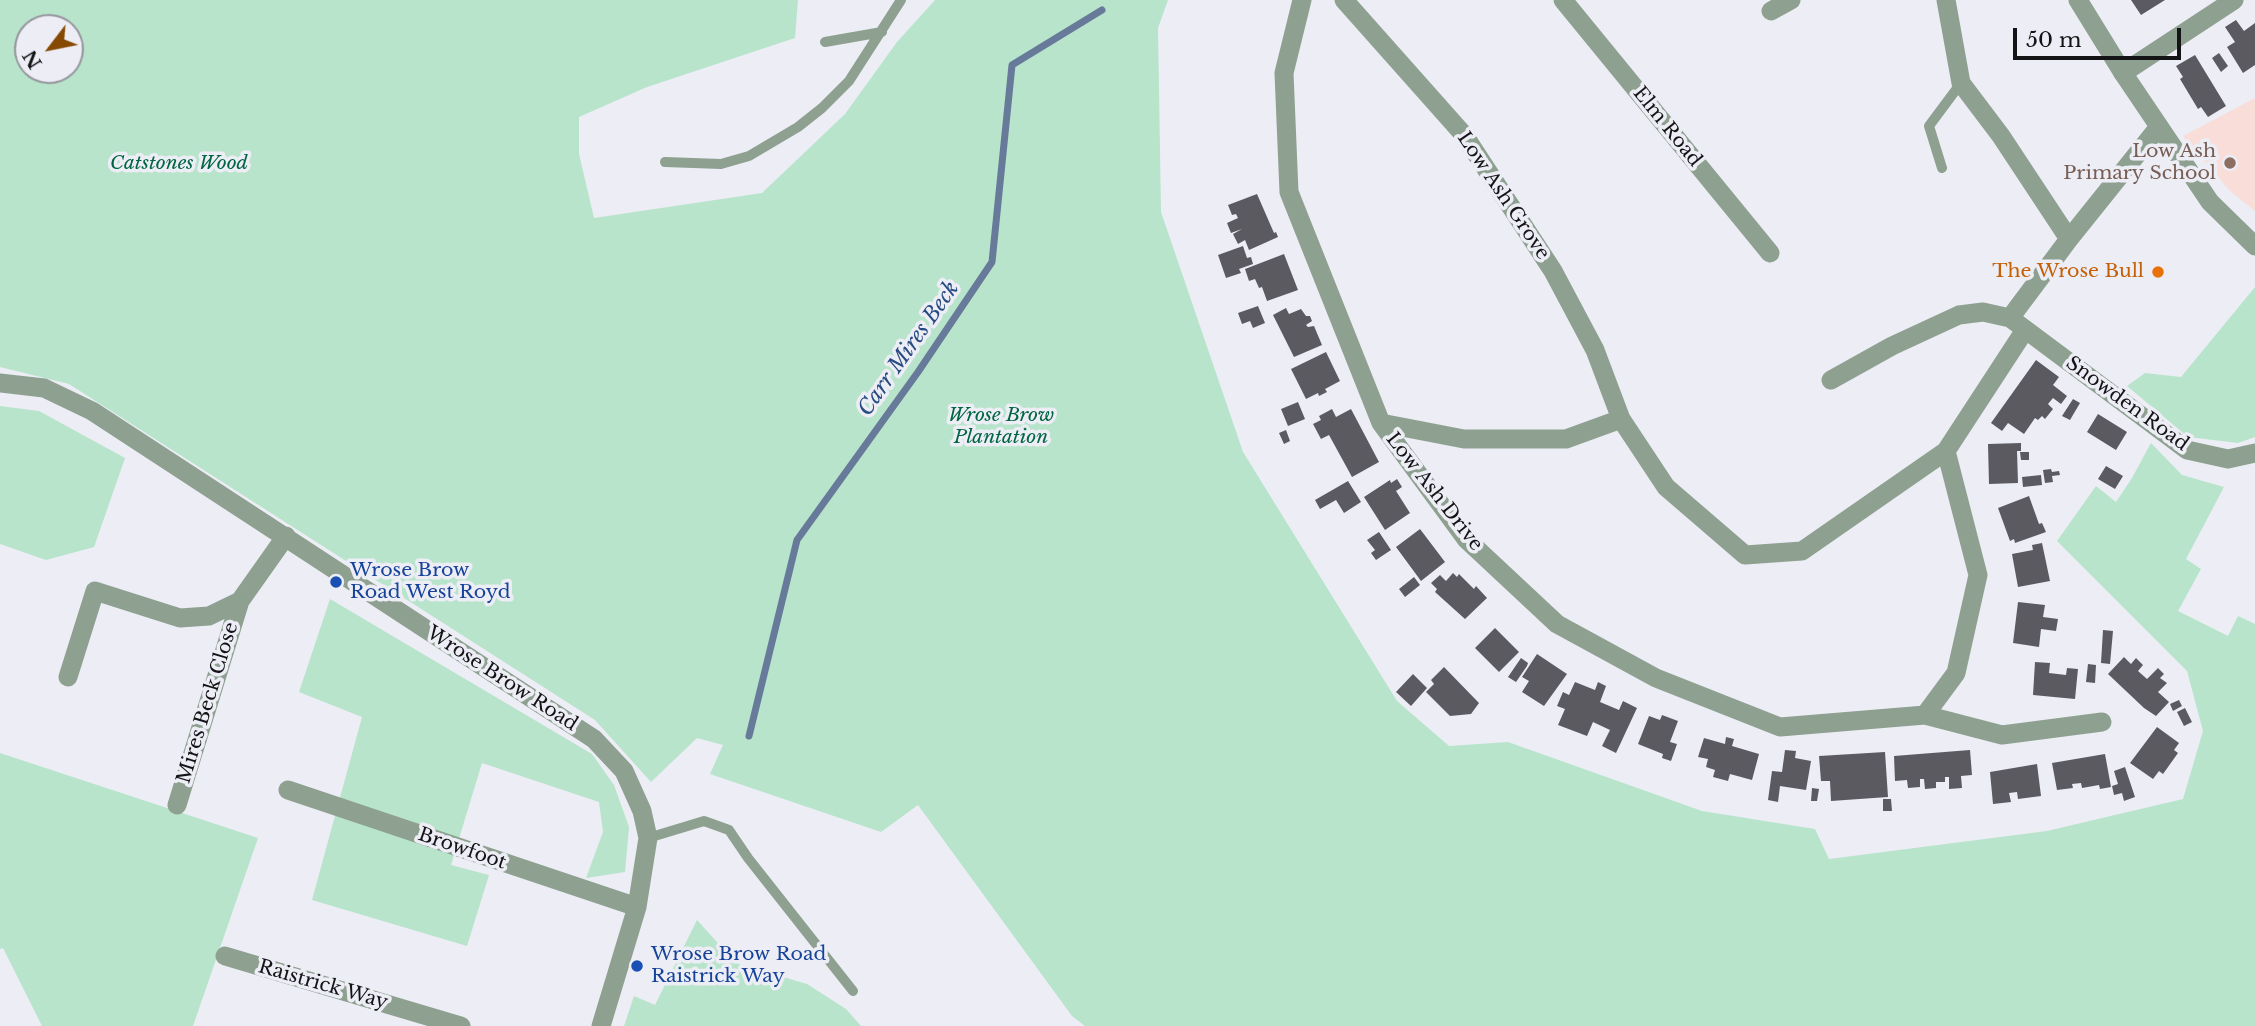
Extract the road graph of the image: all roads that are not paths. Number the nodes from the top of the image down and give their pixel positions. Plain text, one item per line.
1 (901, 0) edge
2 (1302, 0) edge
3 (1344, 0) edge
4 (1563, 0) edge
5 (1791, 0) edge
6 (1946, 0) edge
7 (2078, 0) edge
8 (2234, 0) edge
9 (1771, 11) dead end
10 (882, 32) junction
11 (825, 42) dead end
12 (2123, 73) junction
13 (1961, 83) junction
14 (2158, 128) junction
15 (665, 162) dead end
16 (1942, 168) dead end
17 (2069, 239) junction
18 (2255, 246) edge
19 (1770, 253) dead end
20 (2018, 324) junction
21 (1831, 380) dead end
22 (0, 383) edge
23 (1621, 419) junction
24 (1381, 423) junction
25 (1946, 451) junction
26 (2255, 453) edge
27 (286, 536) junction
28 (240, 601) junction
29 (68, 677) dead end
30 (1925, 715) junction
31 (2102, 722) dead end
32 (288, 790) dead end
33 (177, 805) dead end
34 (648, 838) junction
35 (637, 907) junction
36 (225, 956) dead end
37 (853, 991) dead end
38 (461, 1026) edge
39 (601, 1026) edge

1 - 10 lane
2 - 24 street, Low Ash Drive
3 - 23 street, Low Ash Grove
4 - 19 street, Elm Road
5 - 9 street
6 - 13 street
7 - 12 street
8 - 12 street
10 - 11 lane
10 - 15 lane
12 - 14 street
13 - 16 lane
13 - 17 street
14 - 17 street
14 - 18 street
17 - 20 street
20 - 21 street
20 - 25 street
20 - 26 street, Snowden Road
22 - 27 street, Wrose Brow Road
23 - 24 street
23 - 25 street, Low Ash Grove
24 - 30 street, Low Ash Drive
25 - 30 street
27 - 28 street, Mires Beck Close
27 - 34 street, Wrose Brow Road
28 - 29 street, Mires Beck Close
28 - 33 street, Mires Beck Close
30 - 31 street, Low Ash Drive
32 - 35 street, Browfoot
34 - 35 street, Wrose Brow Road
34 - 37 lane
35 - 39 street, Wrose Brow Road
36 - 38 street, Raistrick Way

